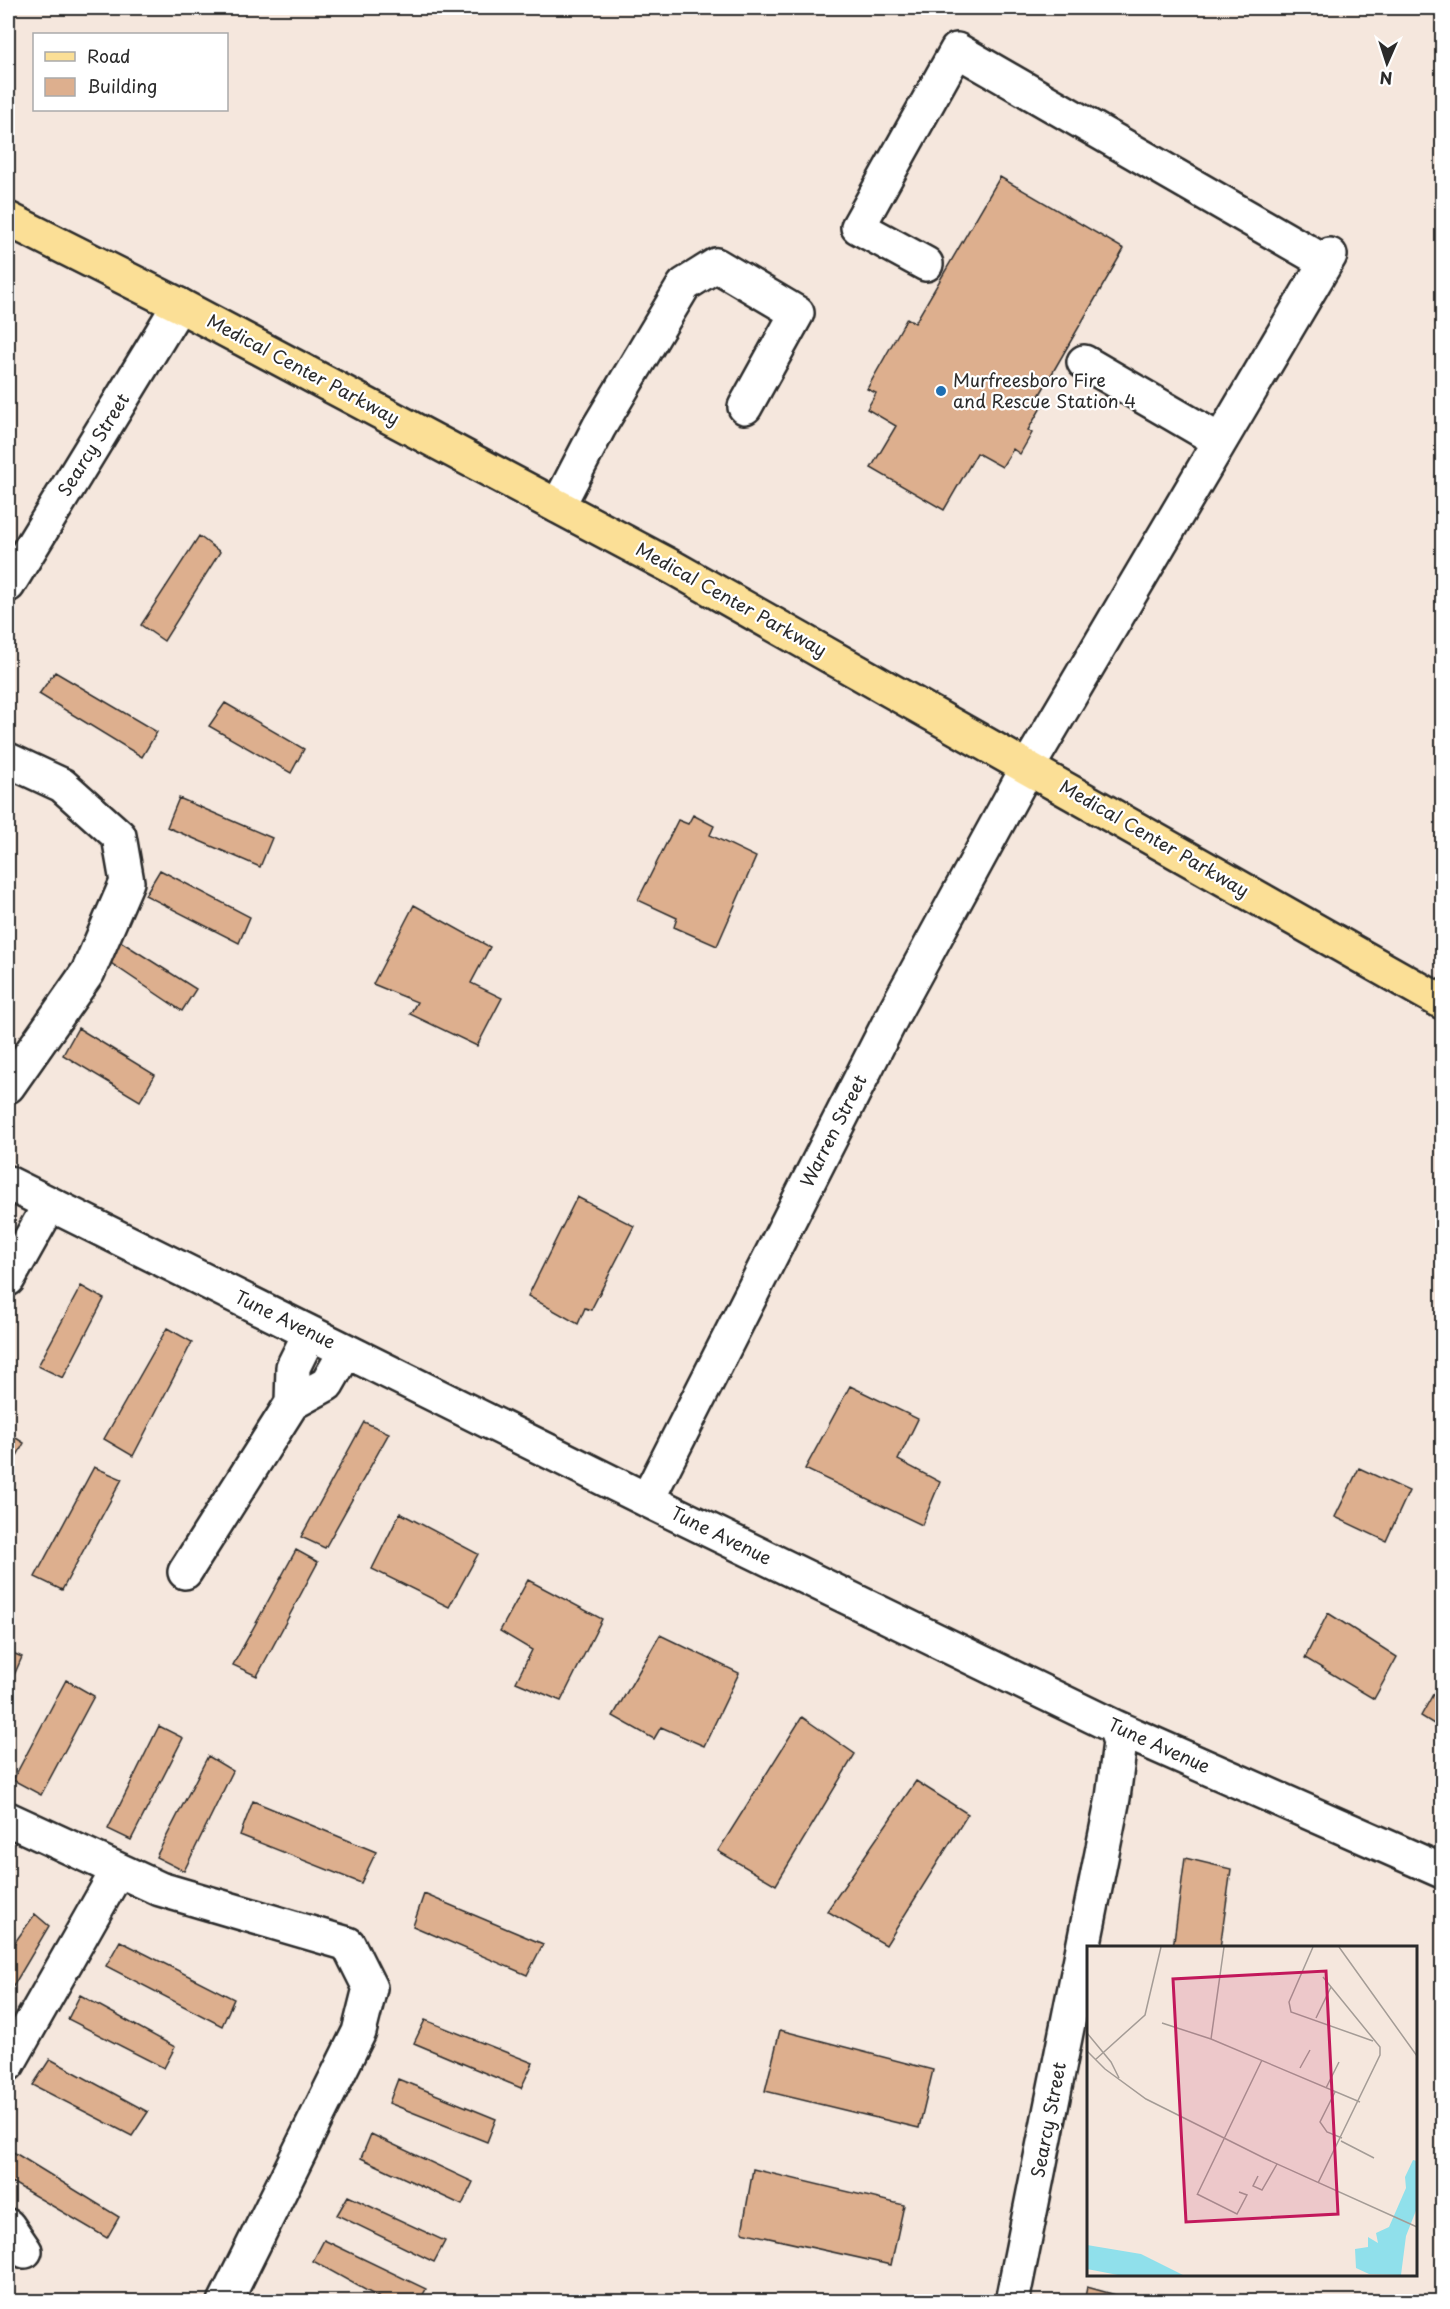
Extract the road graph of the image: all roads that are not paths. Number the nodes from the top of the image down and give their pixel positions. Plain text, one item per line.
1 (8, 219) edge
2 (926, 264) dead end
3 (179, 304) junction
4 (1084, 362) dead end
5 (745, 406) dead end
6 (1220, 441) junction
7 (558, 506) junction
8 (8, 585) edge
9 (8, 760) edge
10 (1028, 767) junction
11 (1443, 1002) edge
12 (8, 1086) edge
13 (8, 1183) edge
14 (50, 1204) junction
15 (8, 1279) edge
16 (310, 1333) junction
17 (346, 1350) junction
18 (292, 1403) junction
19 (647, 1500) junction
20 (185, 1572) dead end
21 (1115, 1727) junction
22 (8, 1819) edge
23 (118, 1870) junction
24 (1443, 1871) edge
25 (8, 2064) edge
26 (225, 2301) edge
27 (1012, 2301) edge

1 - 3 main road, Medical Center Parkway
2 - 6 street, Warren Street
3 - 7 main road, Medical Center Parkway
3 - 8 street, Searcy Street
4 - 6 street
5 - 7 street
6 - 10 street, Warren Street
7 - 10 main road, Medical Center Parkway
9 - 12 street
10 - 11 main road, Medical Center Parkway
10 - 19 street, Warren Street
13 - 14 street, Tune Avenue
14 - 15 street
14 - 16 street, Tune Avenue
16 - 17 street, Tune Avenue
16 - 18 street
17 - 18 street
17 - 19 street, Tune Avenue
18 - 20 street
19 - 21 street, Tune Avenue
21 - 24 street, Tune Avenue
21 - 27 street, Searcy Street
22 - 23 street
23 - 25 street
23 - 26 street

